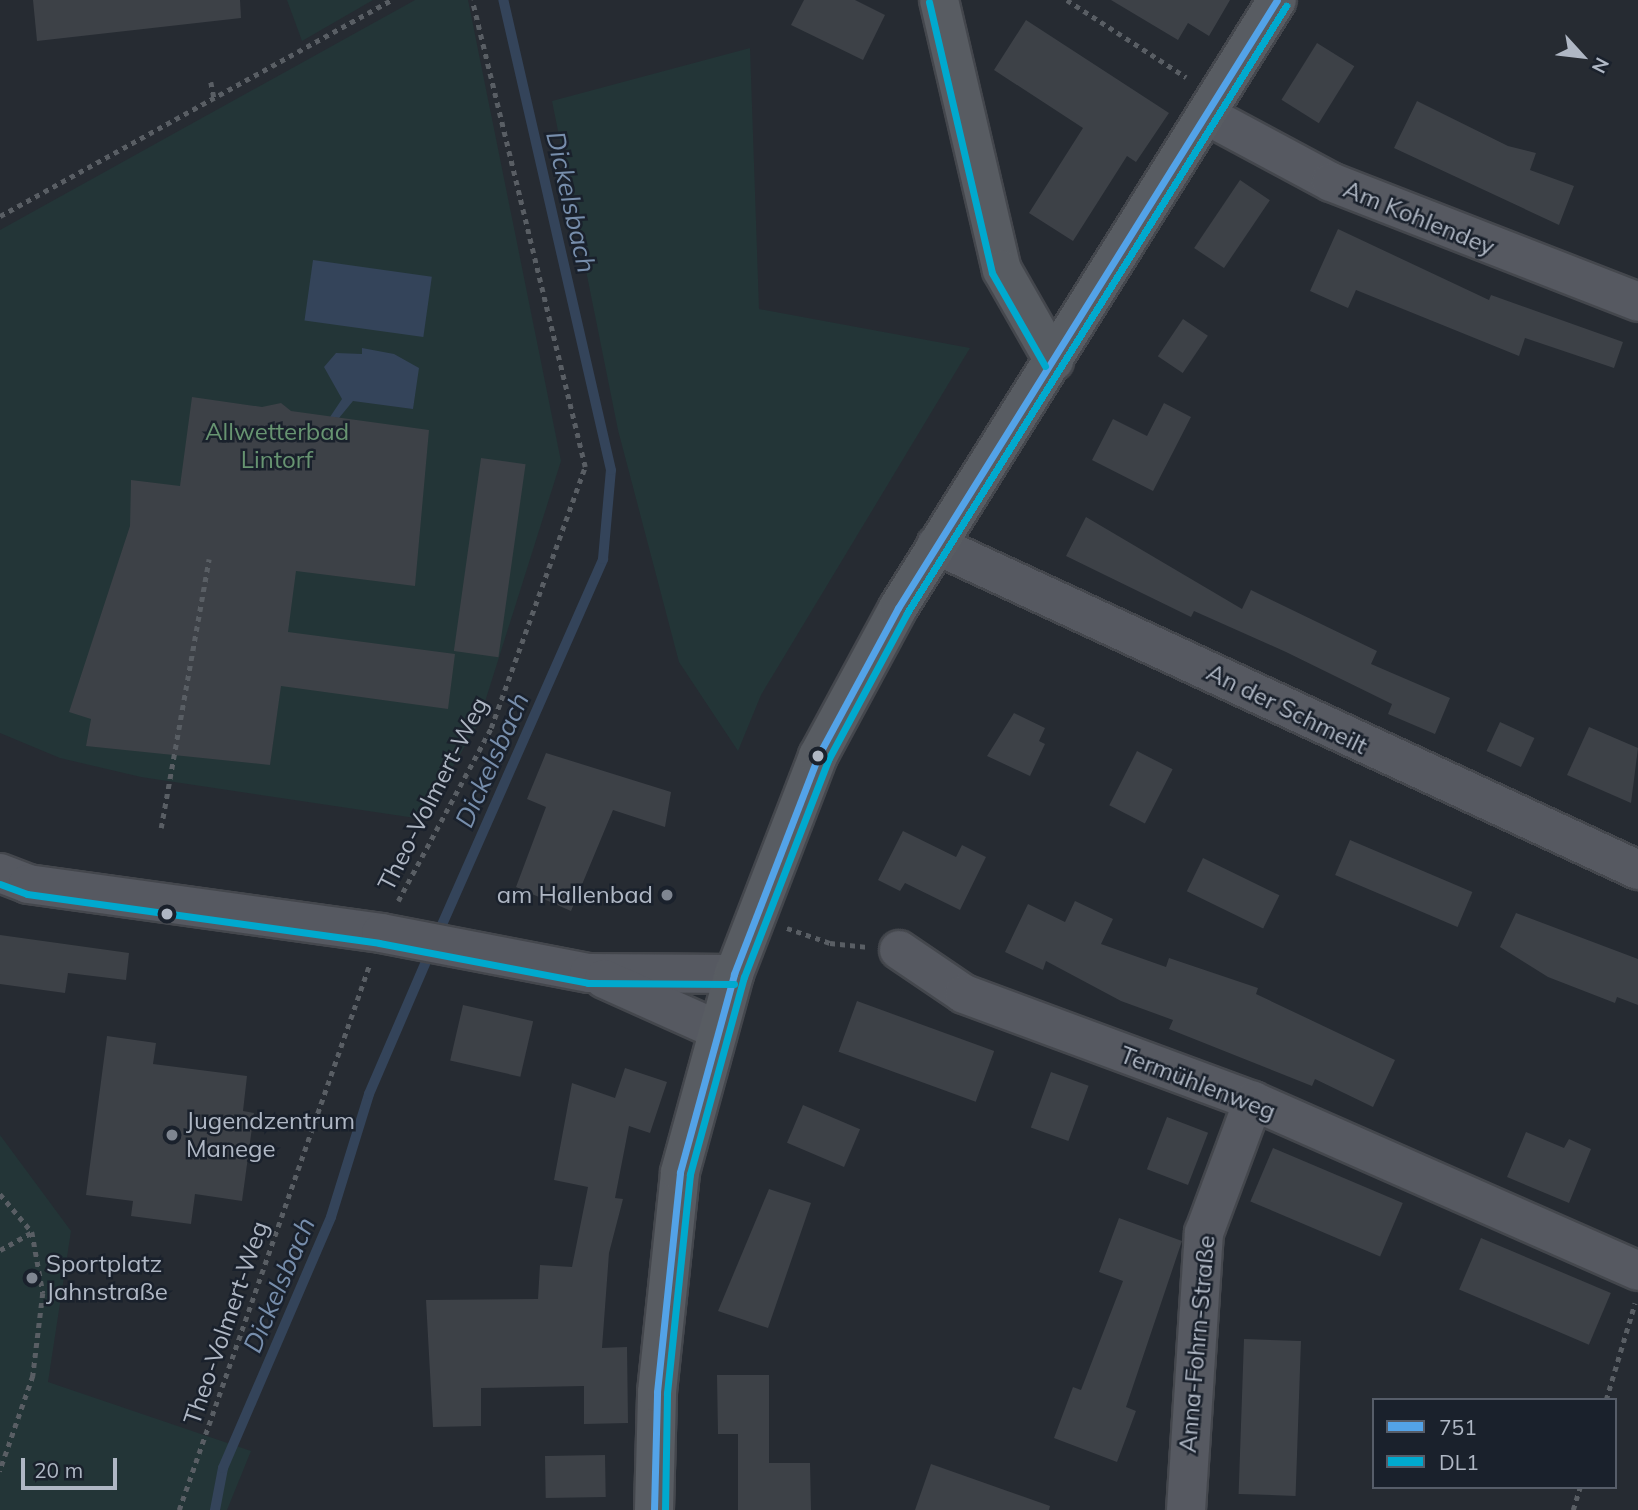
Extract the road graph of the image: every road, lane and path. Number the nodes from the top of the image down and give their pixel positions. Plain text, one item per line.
1 (392, 0) edge
2 (472, 0) edge
3 (939, 0) edge
4 (1067, 0) edge
5 (1277, 0) edge
6 (211, 82) dead end
7 (214, 98) junction
8 (1213, 107) junction
9 (0, 216) edge
10 (1638, 302) edge
11 (1054, 361) junction
12 (936, 545) junction
13 (209, 559) dead end
14 (161, 828) dead end
15 (1638, 870) edge
16 (0, 873) edge
17 (754, 916) junction
18 (386, 935) junction
19 (899, 950) joint
20 (589, 973) junction
21 (734, 974) junction
22 (718, 1030) junction
23 (1253, 1101) junction
24 (0, 1194) edge
25 (32, 1231) junction
26 (0, 1250) edge
27 (1638, 1271) edge
28 (1638, 1292) edge
29 (1607, 1398) edge
30 (0, 1471) edge
31 (1579, 1489) edge
32 (180, 1510) edge
33 (654, 1510) edge
34 (1186, 1510) edge
35 (1573, 1510) edge

1 - 7 path
2 - 18 path, Theo-Volmert-Weg
3 - 11 main road
4 - 8 path
5 - 8 main road
6 - 7 path
7 - 9 path
8 - 10 street, Am Kohlendey
8 - 11 main road
11 - 12 main road
12 - 15 street, An der Schmeilt
12 - 17 main road
13 - 14 path
16 - 18 street
17 - 19 path
17 - 21 main road
18 - 20 street
18 - 32 path, Theo-Volmert-Weg
19 - 23 street, Termühlenweg
20 - 21 street
20 - 22 street
21 - 22 main road
22 - 33 main road
23 - 27 street, Termühlenweg
23 - 34 street, Anna-Fohrn-Straße
24 - 25 path
25 - 26 path
25 - 30 path
28 - 29 path
31 - 35 path

